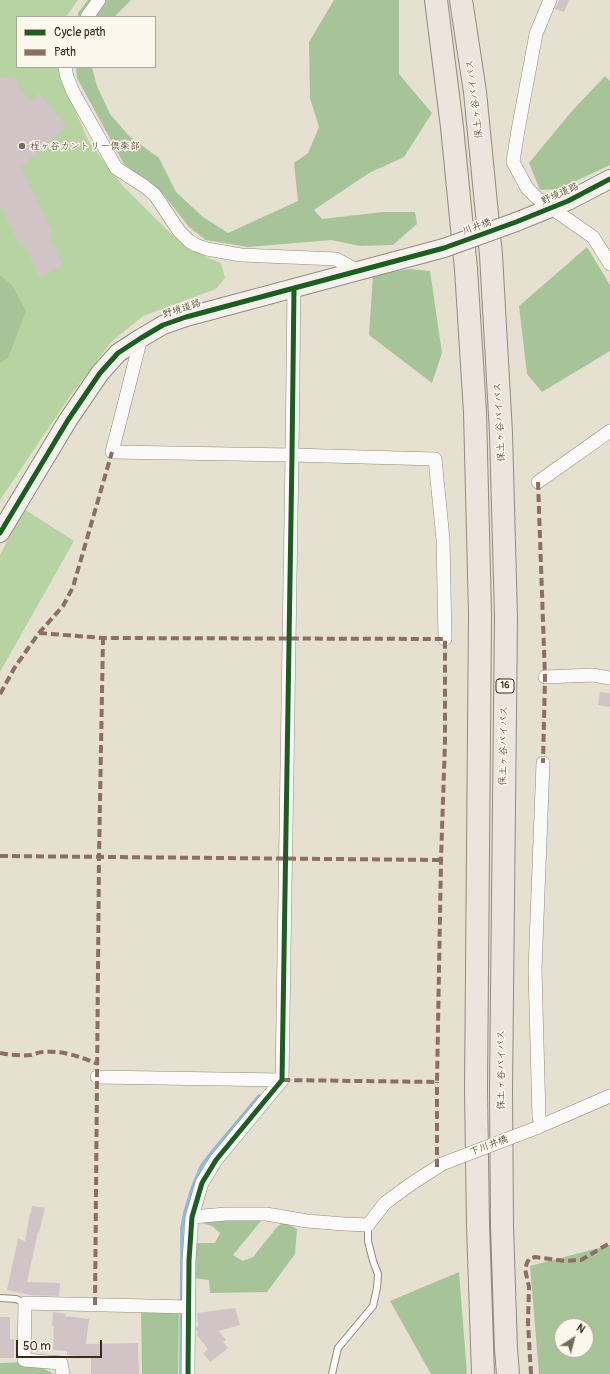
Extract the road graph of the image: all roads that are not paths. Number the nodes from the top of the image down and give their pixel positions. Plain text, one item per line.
1 (100, 0) edge
2 (436, 0) edge
3 (462, 0) edge
4 (550, 0) edge
5 (88, 16) edge
6 (65, 68) edge
7 (610, 179) edge
8 (550, 208) junction
9 (516, 222) joint
10 (444, 248) joint
11 (610, 264) edge
12 (358, 271) junction
13 (294, 288) junction
14 (141, 338) junction
15 (610, 431) edge
16 (292, 455) junction
17 (538, 482) dead end
18 (0, 533) edge
19 (445, 639) dead end
20 (545, 677) dead end
21 (610, 678) edge
22 (543, 763) dead end
23 (98, 1077) dead end
24 (282, 1080) junction
25 (610, 1096) edge
26 (538, 1127) junction
27 (192, 1217) junction
28 (368, 1225) junction
29 (0, 1298) edge
30 (25, 1304) junction
31 (188, 1306) junction
32 (63, 1374) edge
33 (188, 1374) edge
34 (332, 1374) edge
35 (483, 1374) edge
36 (508, 1374) edge

1 - 5 street
2 - 35 highway
3 - 36 highway, 保土ヶ谷バイパス / 16
4 - 8 street
6 - 12 street
7 - 8 street, 野境道路
8 - 9 street, 野境道路
8 - 11 street
9 - 10 street, 川井橋, bridge
10 - 12 street, 野境道路
12 - 13 street, 野境道路
13 - 14 street, 野境道路
13 - 16 street
14 - 16 street
14 - 18 street, 野境道路
15 - 17 street
16 - 19 street
16 - 24 street
20 - 21 street
22 - 26 street
23 - 24 street
24 - 27 street
25 - 26 street, 下川井橋
26 - 28 street, 下川井橋, bridge
27 - 28 street
27 - 31 street
28 - 34 lane
29 - 30 lane
30 - 31 street
30 - 32 street
31 - 33 street

